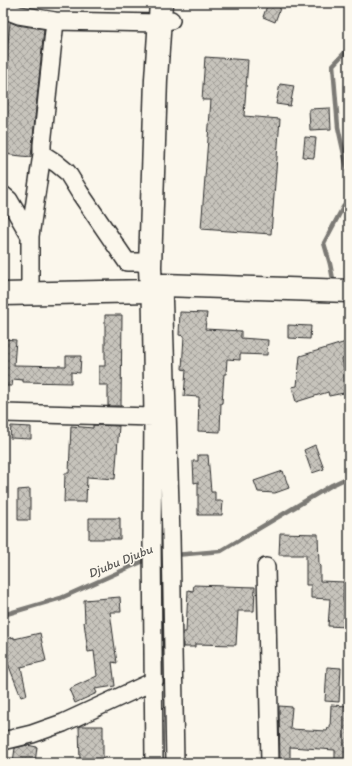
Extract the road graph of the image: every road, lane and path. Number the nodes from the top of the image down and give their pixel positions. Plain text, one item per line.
1 (3, 9) edge
2 (166, 12) edge
3 (55, 21) junction
4 (42, 154) junction
5 (3, 195) edge
6 (30, 236) junction
7 (150, 267) junction
8 (157, 288) junction
9 (348, 291) edge
10 (30, 293) junction
11 (3, 294) edge
12 (3, 413) edge
13 (153, 417) junction
14 (266, 567) dead end
15 (154, 681) junction
16 (3, 741) edge
17 (154, 763) edge
18 (175, 763) edge
19 (270, 763) edge

1 - 3 street
2 - 3 street
2 - 7 street
2 - 8 street
3 - 4 street
4 - 6 street
4 - 7 street
5 - 6 street
6 - 10 street
7 - 8 street
8 - 9 street
8 - 10 street
8 - 13 street
8 - 18 street
10 - 11 street
12 - 13 street
13 - 15 street
14 - 19 street
15 - 16 street
15 - 17 street

